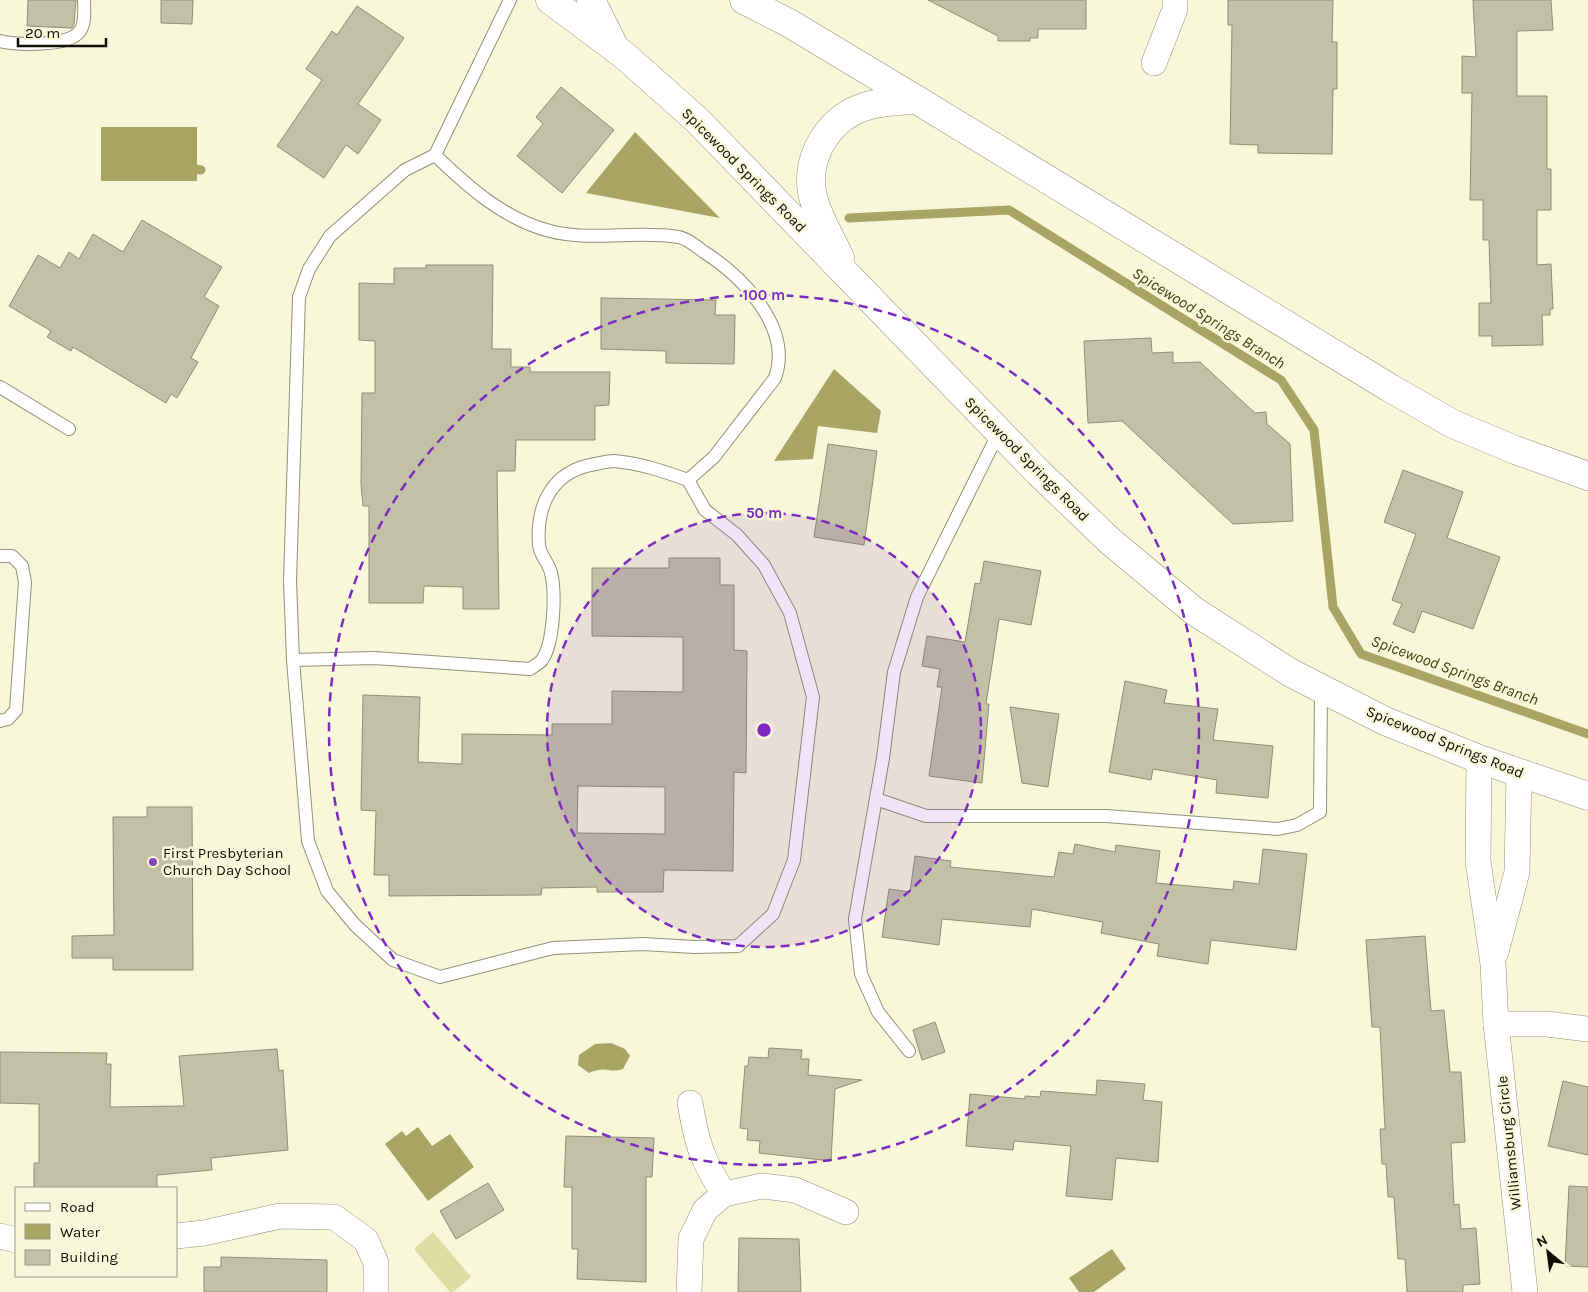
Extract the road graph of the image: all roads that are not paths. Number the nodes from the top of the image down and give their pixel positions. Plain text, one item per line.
1 (84, 0) edge
2 (510, 0) edge
3 (550, 0) edge
4 (591, 0) edge
5 (744, 0) edge
6 (1175, 0) edge
7 (0, 41) edge
8 (614, 47) junction
9 (1154, 63) dead end
10 (917, 100) junction
11 (435, 155) junction
12 (850, 278) junction
13 (0, 387) edge
14 (69, 429) dead end
15 (999, 432) junction
16 (1588, 476) edge
17 (688, 480) junction
18 (0, 556) edge
19 (294, 660) junction
20 (1320, 688) junction
21 (0, 721) edge
22 (1479, 759) junction
23 (1519, 772) junction
24 (1588, 796) edge
25 (876, 799) junction
26 (1493, 964) junction
27 (1496, 1024) junction
28 (1588, 1029) edge
29 (909, 1050) dead end
30 (690, 1103) dead end
31 (724, 1194) junction
32 (846, 1212) dead end
33 (0, 1236) edge
34 (178, 1236) edge
35 (15, 1240) edge
36 (376, 1292) edge
37 (689, 1292) edge
38 (1525, 1292) edge

1 - 7 lane
2 - 11 lane
3 - 8 main road, Spicewood Springs Road
4 - 8 main road
5 - 10 main road
6 - 9 street
8 - 12 main road, Spicewood Springs Road
10 - 12 main road
10 - 16 main road
11 - 17 lane
11 - 19 lane
12 - 15 main road, Spicewood Springs Road
13 - 14 lane
15 - 20 main road, Spicewood Springs Road
15 - 25 lane
17 - 19 lane
17 - 19 lane
18 - 21 lane
20 - 22 main road, Spicewood Springs Road
20 - 25 lane
22 - 23 main road, Spicewood Springs Road
22 - 26 street, Williamsburg Circle
23 - 24 main road, Spicewood Springs Road
23 - 26 street, Williamsburg Circle
25 - 29 lane
26 - 27 street, Williamsburg Circle
27 - 28 street
27 - 38 street, Williamsburg Circle
30 - 31 street
31 - 32 street
31 - 37 street
33 - 35 street
34 - 36 street

